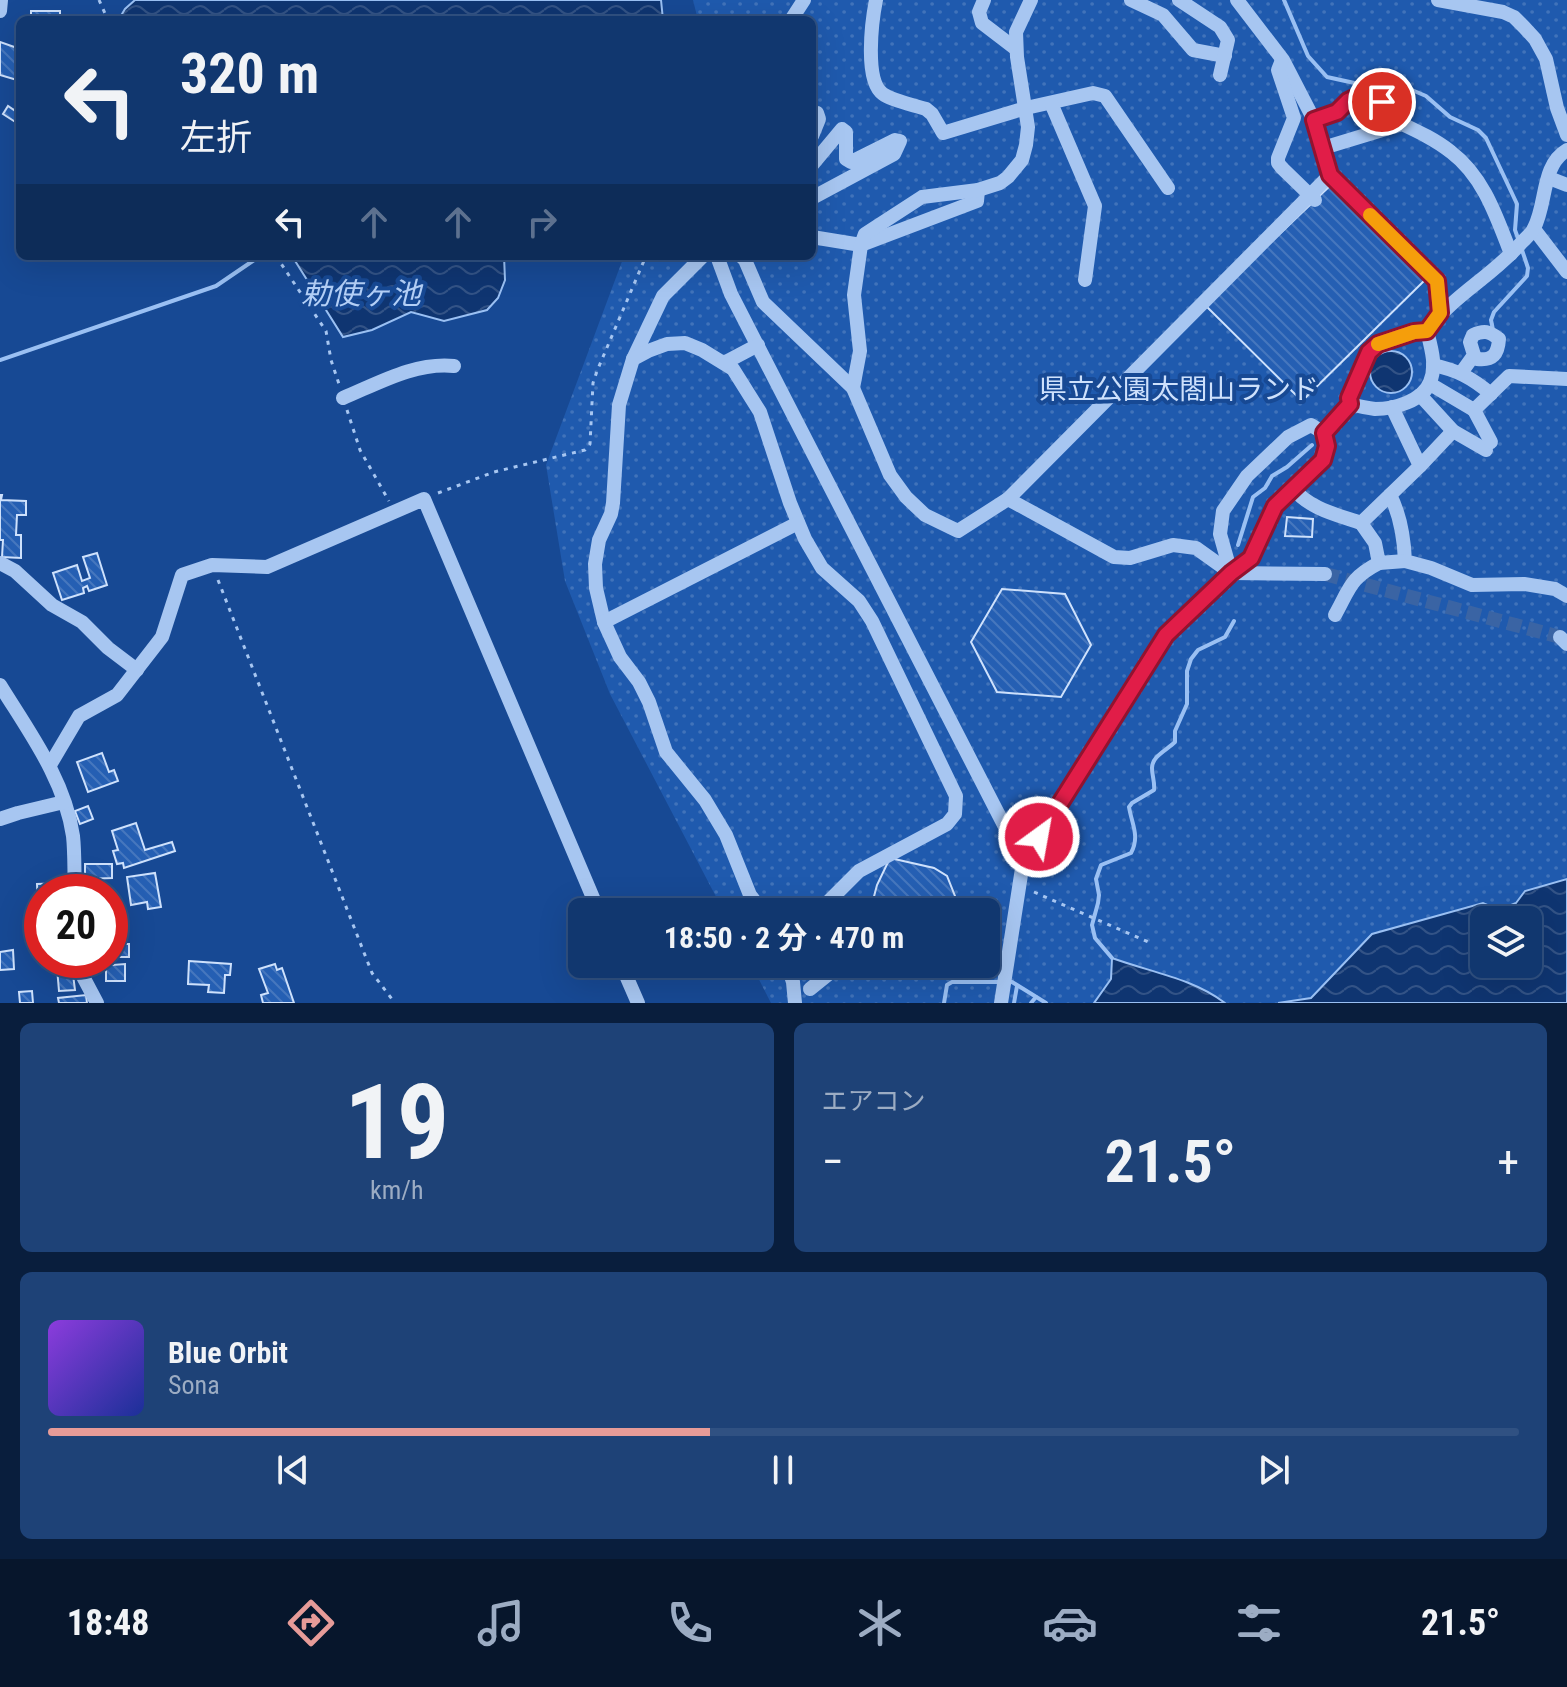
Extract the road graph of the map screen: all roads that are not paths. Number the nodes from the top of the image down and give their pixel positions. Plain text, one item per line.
1 (1, 0) edge
2 (876, 0) edge
3 (984, 0) edge
4 (1031, 0) edge
5 (1131, 0) edge
6 (1177, 0) edge
7 (1237, 0) edge
8 (1438, 0) edge
9 (0, 11) edge
10 (1163, 15) junction
11 (1016, 49) junction
12 (1225, 56) junction
13 (1283, 60) junction
14 (1220, 75) dead end
15 (1051, 103) junction
16 (1409, 105) dead end
17 (1026, 108) junction
18 (1314, 120) junction
19 (1567, 144) edge
20 (1323, 148) junction
21 (816, 160) edge
22 (1330, 175) junction
23 (1549, 178) junction
24 (1567, 185) edge
25 (1168, 188) dead end
26 (978, 190) junction
27 (816, 196) edge
28 (1315, 200) dead end
29 (1534, 229) junction
30 (816, 238) edge
31 (861, 245) junction
32 (1511, 254) junction
33 (699, 260) edge
34 (718, 260) edge
35 (745, 260) edge
36 (1567, 272) edge
37 (1085, 280) dead end
38 (1440, 313) junction
39 (1427, 331) junction
40 (758, 345) junction
41 (1474, 355) junction
42 (1493, 357) junction
43 (633, 359) junction
44 (724, 363) junction
45 (1433, 365) junction
46 (454, 366) dead end
47 (1461, 373) junction
48 (1509, 376) junction
49 (1567, 379) edge
50 (853, 388) junction
51 (1425, 389) junction
52 (1491, 394) junction
53 (343, 398) road end
54 (1350, 404) junction
55 (1392, 407) junction
56 (1474, 410) junction
57 (1453, 431) junction
58 (1324, 433) junction
59 (1420, 466) junction
60 (1293, 488) junction
61 (1390, 495) junction
62 (1008, 499) junction
63 (798, 523) junction
64 (1361, 523) junction
65 (1405, 561) junction
66 (0, 563) edge
67 (1379, 563) junction
68 (1231, 573) junction
69 (1325, 574) tunnel mouth
70 (1567, 596) edge
71 (1335, 615) dead end
72 (604, 622) junction
73 (908, 639) junction
74 (886, 650) junction
75 (137, 670) junction
76 (0, 685) edge
77 (50, 765) junction
78 (977, 771) junction
79 (950, 783) junction
80 (64, 802) junction
81 (0, 819) edge
82 (1023, 862) junction
83 (74, 874) edge
84 (593, 898) edge
85 (752, 898) edge
86 (831, 898) edge
87 (84, 978) edge
88 (627, 978) edge
89 (792, 978) edge
90 (824, 978) edge
91 (810, 989) dead end
92 (97, 1003) edge
93 (638, 1003) edge
94 (795, 1003) edge
95 (1001, 1003) edge

1 - 9 street
2 - 17 street
3 - 11 street
4 - 11 street
5 - 10 street
6 - 10 street
6 - 12 street
7 - 13 street
8 - 19 street
10 - 12 street
11 - 17 street
12 - 14 street
13 - 18 street
13 - 28 street, bridge
15 - 17 street
15 - 25 street
15 - 37 street
16 - 18 street
17 - 26 street
18 - 20 street
19 - 23 street
20 - 22 street
20 - 32 street
21 - 27 street
22 - 38 street
22 - 62 street
23 - 24 street
23 - 29 street
26 - 31 street
26 - 31 street
29 - 32 street
29 - 36 street
30 - 31 street
31 - 50 street
32 - 38 street
33 - 43 street
34 - 40 street
35 - 50 street
38 - 39 street
39 - 45 street
39 - 54 street
40 - 44 street
40 - 73 street
41 - 42 street
41 - 42 street
41 - 47 street
42 - 48 street
43 - 44 street
43 - 72 street
44 - 63 street
45 - 47 street
45 - 51 street
46 - 53 street
47 - 52 street
48 - 49 street
48 - 52 street
50 - 62 street
51 - 55 street
51 - 56 street
51 - 57 street
52 - 56 street
54 - 55 street
54 - 58 street
55 - 59 street
56 - 57 street
57 - 59 street
58 - 60 street
58 - 68 street
59 - 61 street
60 - 64 street
60 - 68 street
61 - 64 street
61 - 65 street
62 - 68 street
63 - 72 street
63 - 74 street
64 - 67 street
65 - 67 street
65 - 70 street
66 - 75 street
67 - 71 street
68 - 69 street
68 - 82 street
72 - 85 street
73 - 74 street
73 - 78 street
74 - 79 street
75 - 77 street
75 - 84 street
76 - 77 street
77 - 80 street
78 - 79 street
78 - 82 street
79 - 86 street
80 - 81 street
80 - 83 street
82 - 95 street
87 - 92 street
88 - 93 street
89 - 94 street
90 - 91 street

